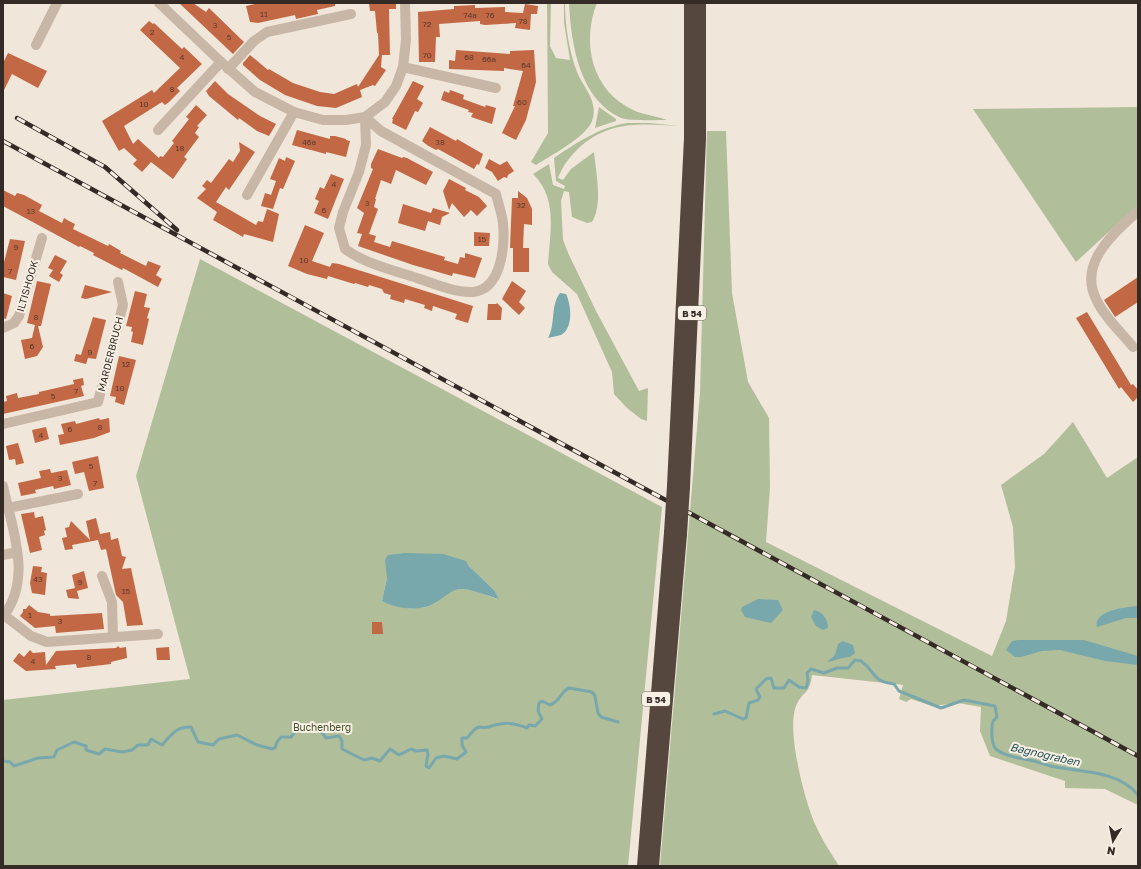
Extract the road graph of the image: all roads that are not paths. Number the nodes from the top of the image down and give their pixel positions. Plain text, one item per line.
1 (57, 3) edge
2 (159, 3) edge
3 (405, 3) edge
4 (690, 3) edge
5 (700, 3) edge
6 (351, 14) dead end
7 (36, 45) dead end
8 (224, 66) junction
9 (402, 67) junction
10 (496, 88) dead end
11 (696, 95) junction
12 (294, 112) junction
13 (365, 117) junction
14 (158, 130) dead end
15 (247, 195) dead end
16 (1138, 211) edge
17 (42, 238) dead end
18 (118, 282) dead end
19 (3, 328) edge
20 (1134, 348) dead end
21 (3, 424) edge
22 (3, 486) edge
23 (78, 494) dead end
24 (8, 508) junction
25 (675, 534) junction
26 (17, 552) junction
27 (3, 555) edge
28 (102, 576) dead end
29 (4, 616) edge
30 (158, 634) dead end
31 (113, 637) junction
32 (643, 866) edge
33 (653, 866) edge

1 - 7 street
2 - 8 street
3 - 9 street
4 - 11 highway, B 54
5 - 11 highway, B 54
6 - 8 street
8 - 12 street
8 - 14 street
9 - 10 street
9 - 13 street
11 - 25 highway, B 54, bridge
12 - 13 street
12 - 15 street
13 - 13 street
16 - 20 street
17 - 19 street, ILTISHOOK
18 - 21 street, MARDERBRUCH
22 - 24 street
23 - 24 street
24 - 26 street
25 - 32 highway, B 54
25 - 33 highway, B 54
26 - 27 street
26 - 29 street
28 - 31 street
29 - 31 street
30 - 31 street

